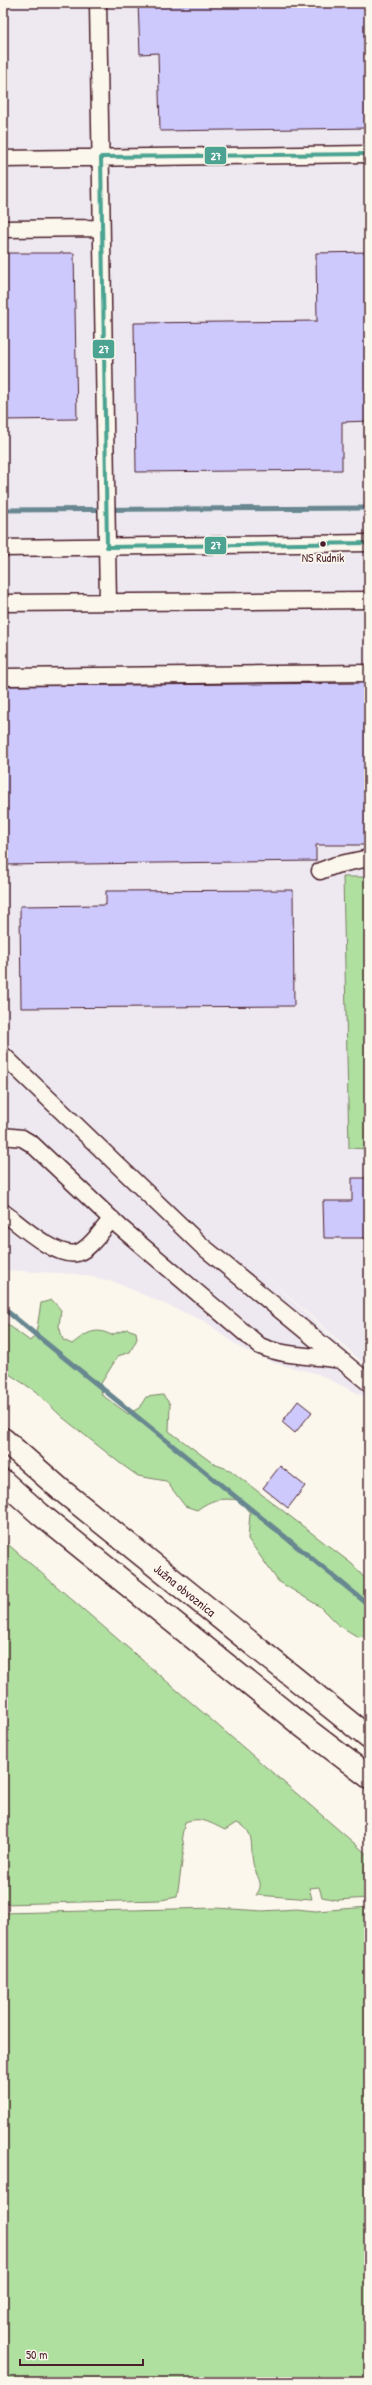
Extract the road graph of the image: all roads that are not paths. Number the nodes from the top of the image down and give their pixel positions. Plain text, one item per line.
1 (98, 3) edge
2 (369, 154) edge
3 (3, 158) edge
4 (101, 158) junction
5 (101, 228) junction
6 (3, 229) edge
7 (369, 543) edge
8 (106, 547) junction
9 (3, 548) edge
10 (369, 600) edge
11 (108, 602) junction
12 (3, 604) edge
13 (369, 673) edge
14 (3, 677) edge
15 (369, 858) edge
16 (320, 871) dead end
17 (3, 1055) edge
18 (3, 1136) edge
19 (3, 1212) edge
20 (112, 1219) junction
21 (341, 1361) junction
22 (369, 1383) edge
23 (3, 1439) edge
24 (3, 1481) edge
25 (369, 1738) edge
26 (369, 1777) edge

1 - 4 street
2 - 4 street
3 - 4 street
4 - 5 street
5 - 6 street
5 - 8 street
7 - 8 street
8 - 9 street
8 - 11 street
10 - 11 street
11 - 12 street
13 - 14 street
15 - 16 street
17 - 21 street
18 - 20 street
19 - 20 street
20 - 21 street
21 - 22 street
23 - 25 highway, Južna obvoznica
24 - 26 highway

